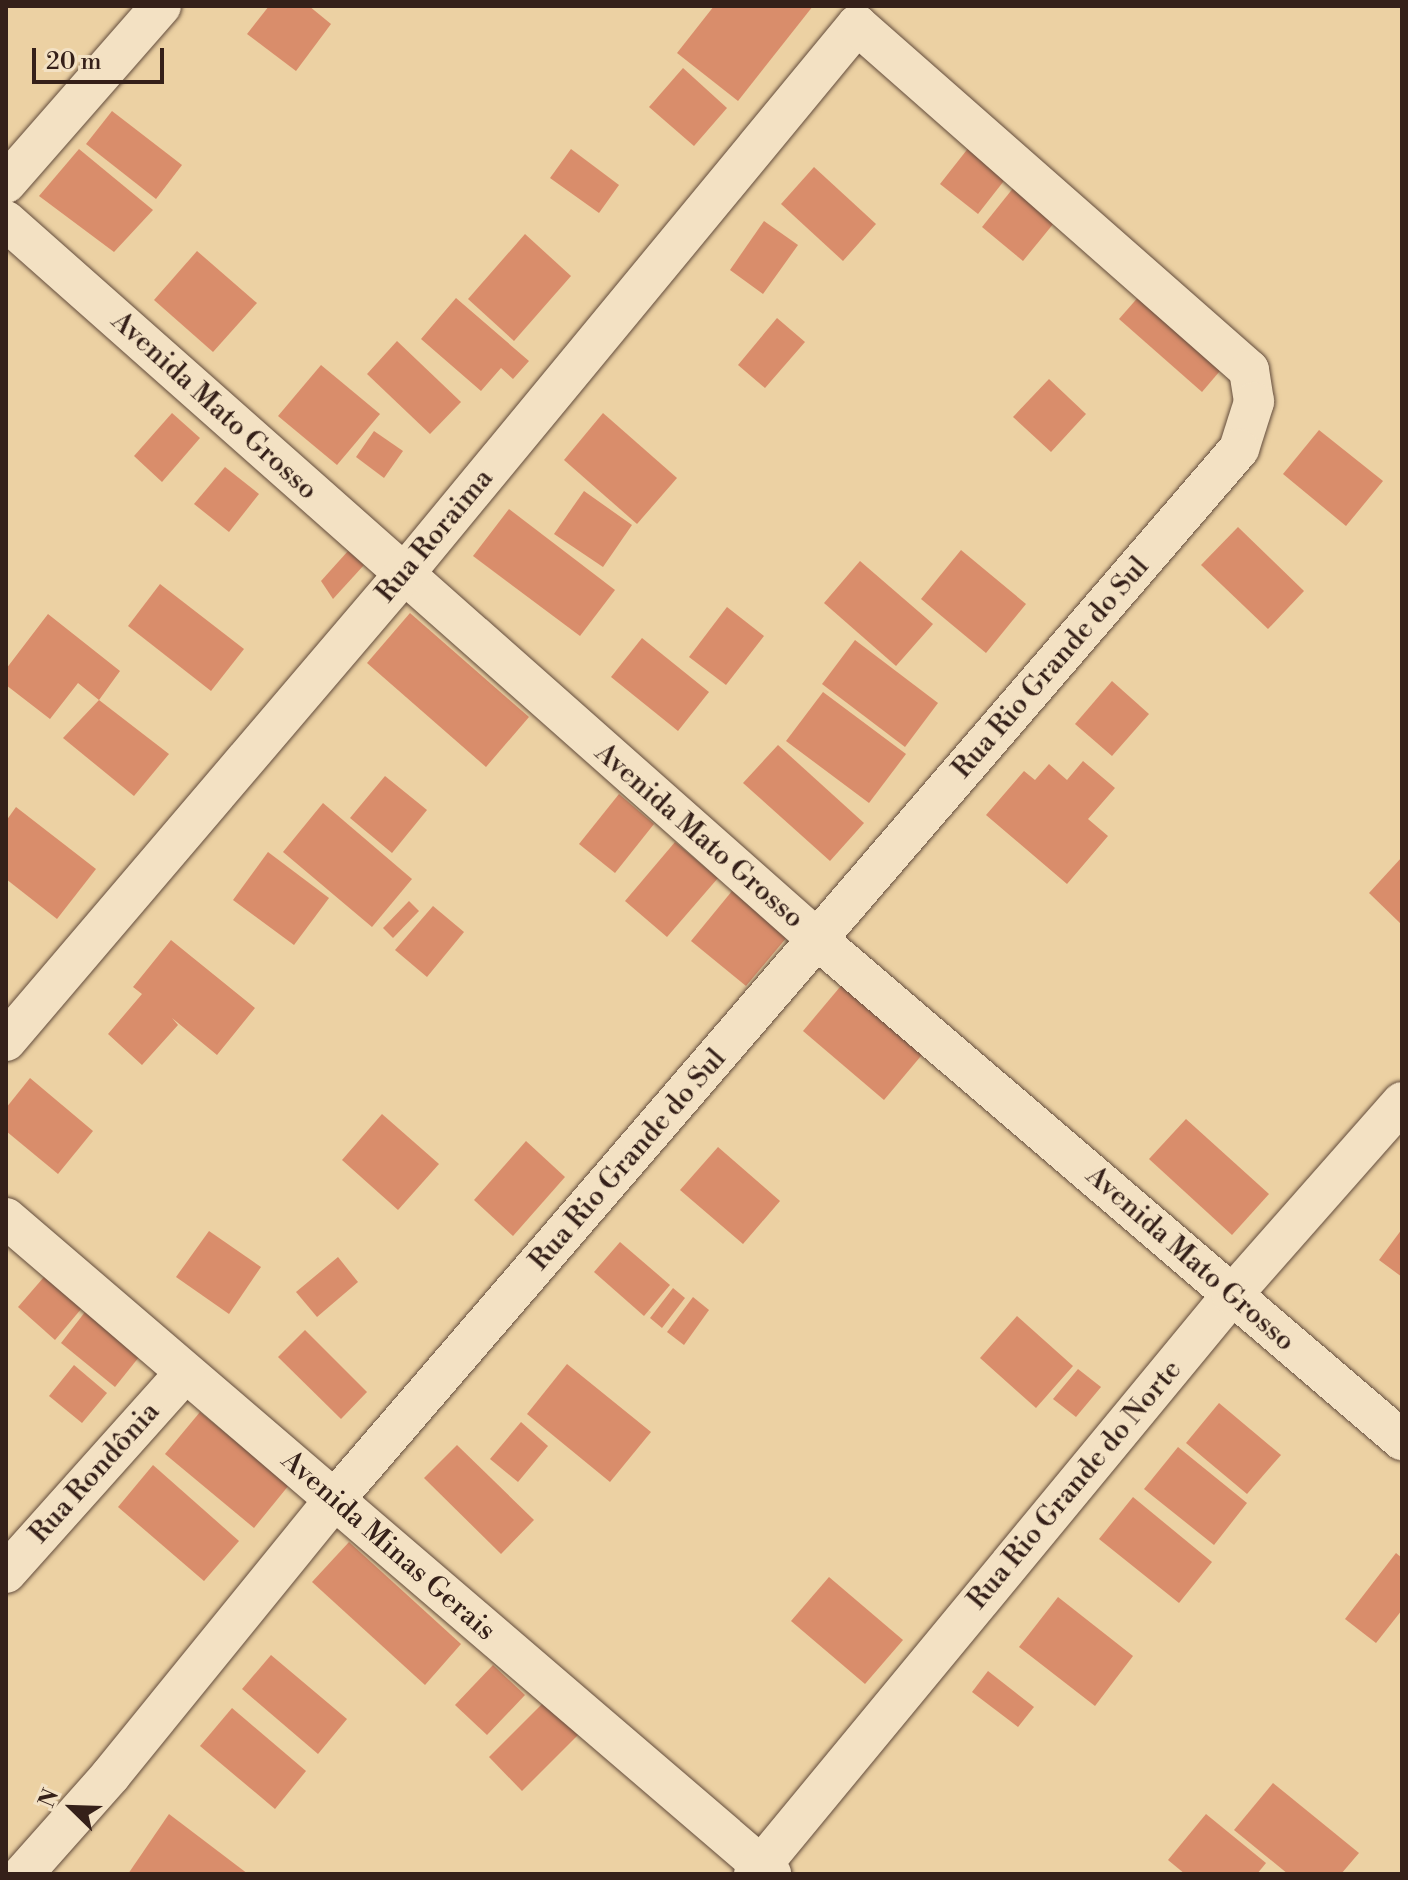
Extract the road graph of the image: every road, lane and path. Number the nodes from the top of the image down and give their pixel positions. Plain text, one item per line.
1 (161, 6) edge
2 (6, 183) edge
3 (6, 221) edge
4 (1239, 449) joint
5 (404, 574) junction
6 (818, 940) junction
7 (6, 1041) edge
8 (1402, 1102) edge
9 (6, 1218) edge
10 (1232, 1295) junction
11 (185, 1373) junction
12 (1402, 1440) edge
13 (335, 1499) junction
14 (6, 1573) edge
15 (762, 1871) edge
16 (23, 1874) edge

1 - 2 street
3 - 5 street, Avenida Mato Grosso
4 - 5 street, Rua Roraima
4 - 6 street, Rua Rio Grande do Sul
5 - 6 street, Avenida Mato Grosso
5 - 7 street, Rua Roraima
6 - 10 street, Avenida Mato Grosso
6 - 13 street, Rua Rio Grande do Sul
8 - 10 street, Rua Rio Grande do Norte
9 - 11 street, Avenida Minas Gerais
10 - 12 street, Avenida Mato Grosso
10 - 15 street, Rua Rio Grande do Norte
11 - 13 street, Avenida Minas Gerais
11 - 14 street, Rua Rondônia
13 - 15 street, Avenida Minas Gerais
13 - 16 street, Rua Rio Grande do Sul

